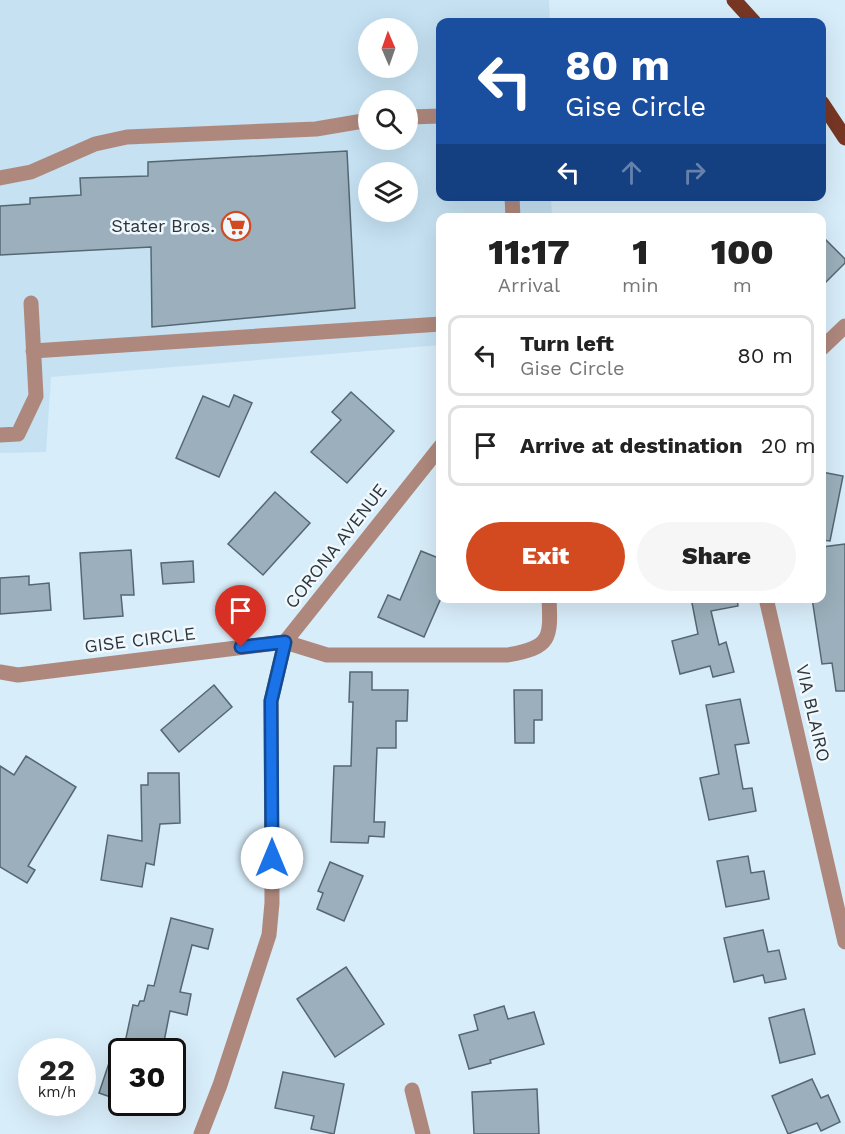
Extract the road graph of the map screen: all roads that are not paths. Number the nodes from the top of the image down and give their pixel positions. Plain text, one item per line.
1 (734, 0) edge
2 (750, 18) edge
3 (826, 109) edge
4 (436, 116) edge
5 (418, 117) edge
6 (358, 122) edge
7 (845, 138) edge
8 (0, 178) edge
9 (31, 303) dead end
10 (436, 324) edge
11 (845, 326) edge
12 (826, 344) edge
13 (33, 351) junction
14 (0, 435) edge
15 (436, 452) edge
16 (549, 603) edge
17 (767, 603) edge
18 (285, 642) junction
19 (0, 672) edge
20 (845, 942) edge
21 (412, 1090) dead end
22 (201, 1134) edge
23 (423, 1134) edge

1 - 2 main road
3 - 7 main road
4 - 5 street
6 - 8 street
9 - 13 street
10 - 13 street
11 - 12 street
13 - 14 street
15 - 18 street, CORONA AVENUE
16 - 18 street
17 - 20 street, VIA BLAIRO
18 - 19 street, GISE CIRCLE
18 - 22 street, CORONA AVENUE
21 - 23 street

